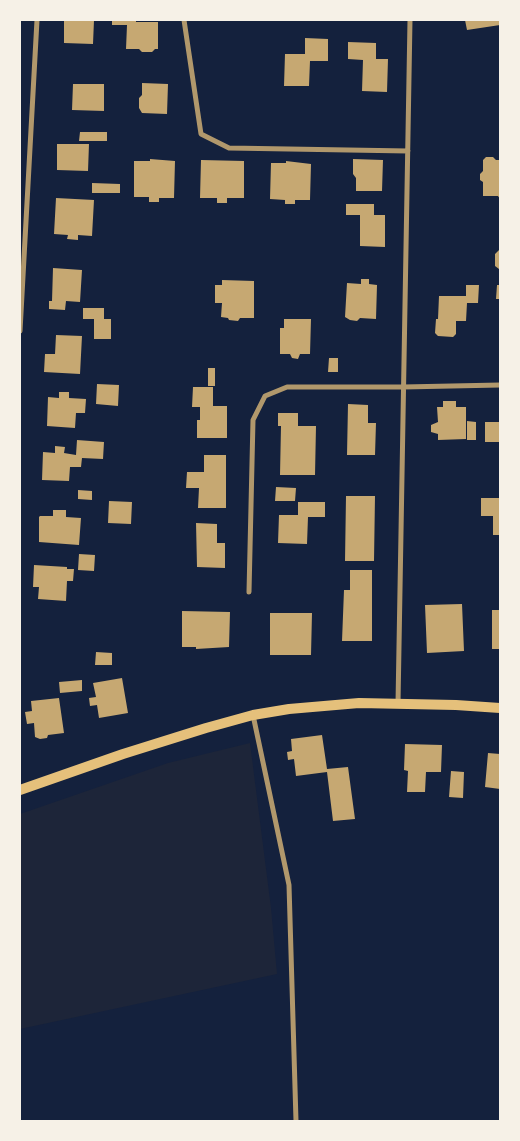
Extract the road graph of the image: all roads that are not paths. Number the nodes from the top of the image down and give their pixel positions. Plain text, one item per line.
1 (36, 20) edge
2 (184, 20) edge
3 (410, 20) edge
4 (408, 151) junction
5 (20, 332) edge
6 (500, 385) edge
7 (403, 387) junction
8 (249, 592) dead end
9 (398, 703) junction
10 (500, 708) edge
11 (253, 716) junction
12 (20, 790) edge
13 (296, 1121) edge

1 - 5 street
2 - 4 street
3 - 4 street
4 - 7 street
6 - 7 street
7 - 8 street
7 - 9 street
9 - 10 main road
9 - 11 main road
11 - 12 main road
11 - 13 street

